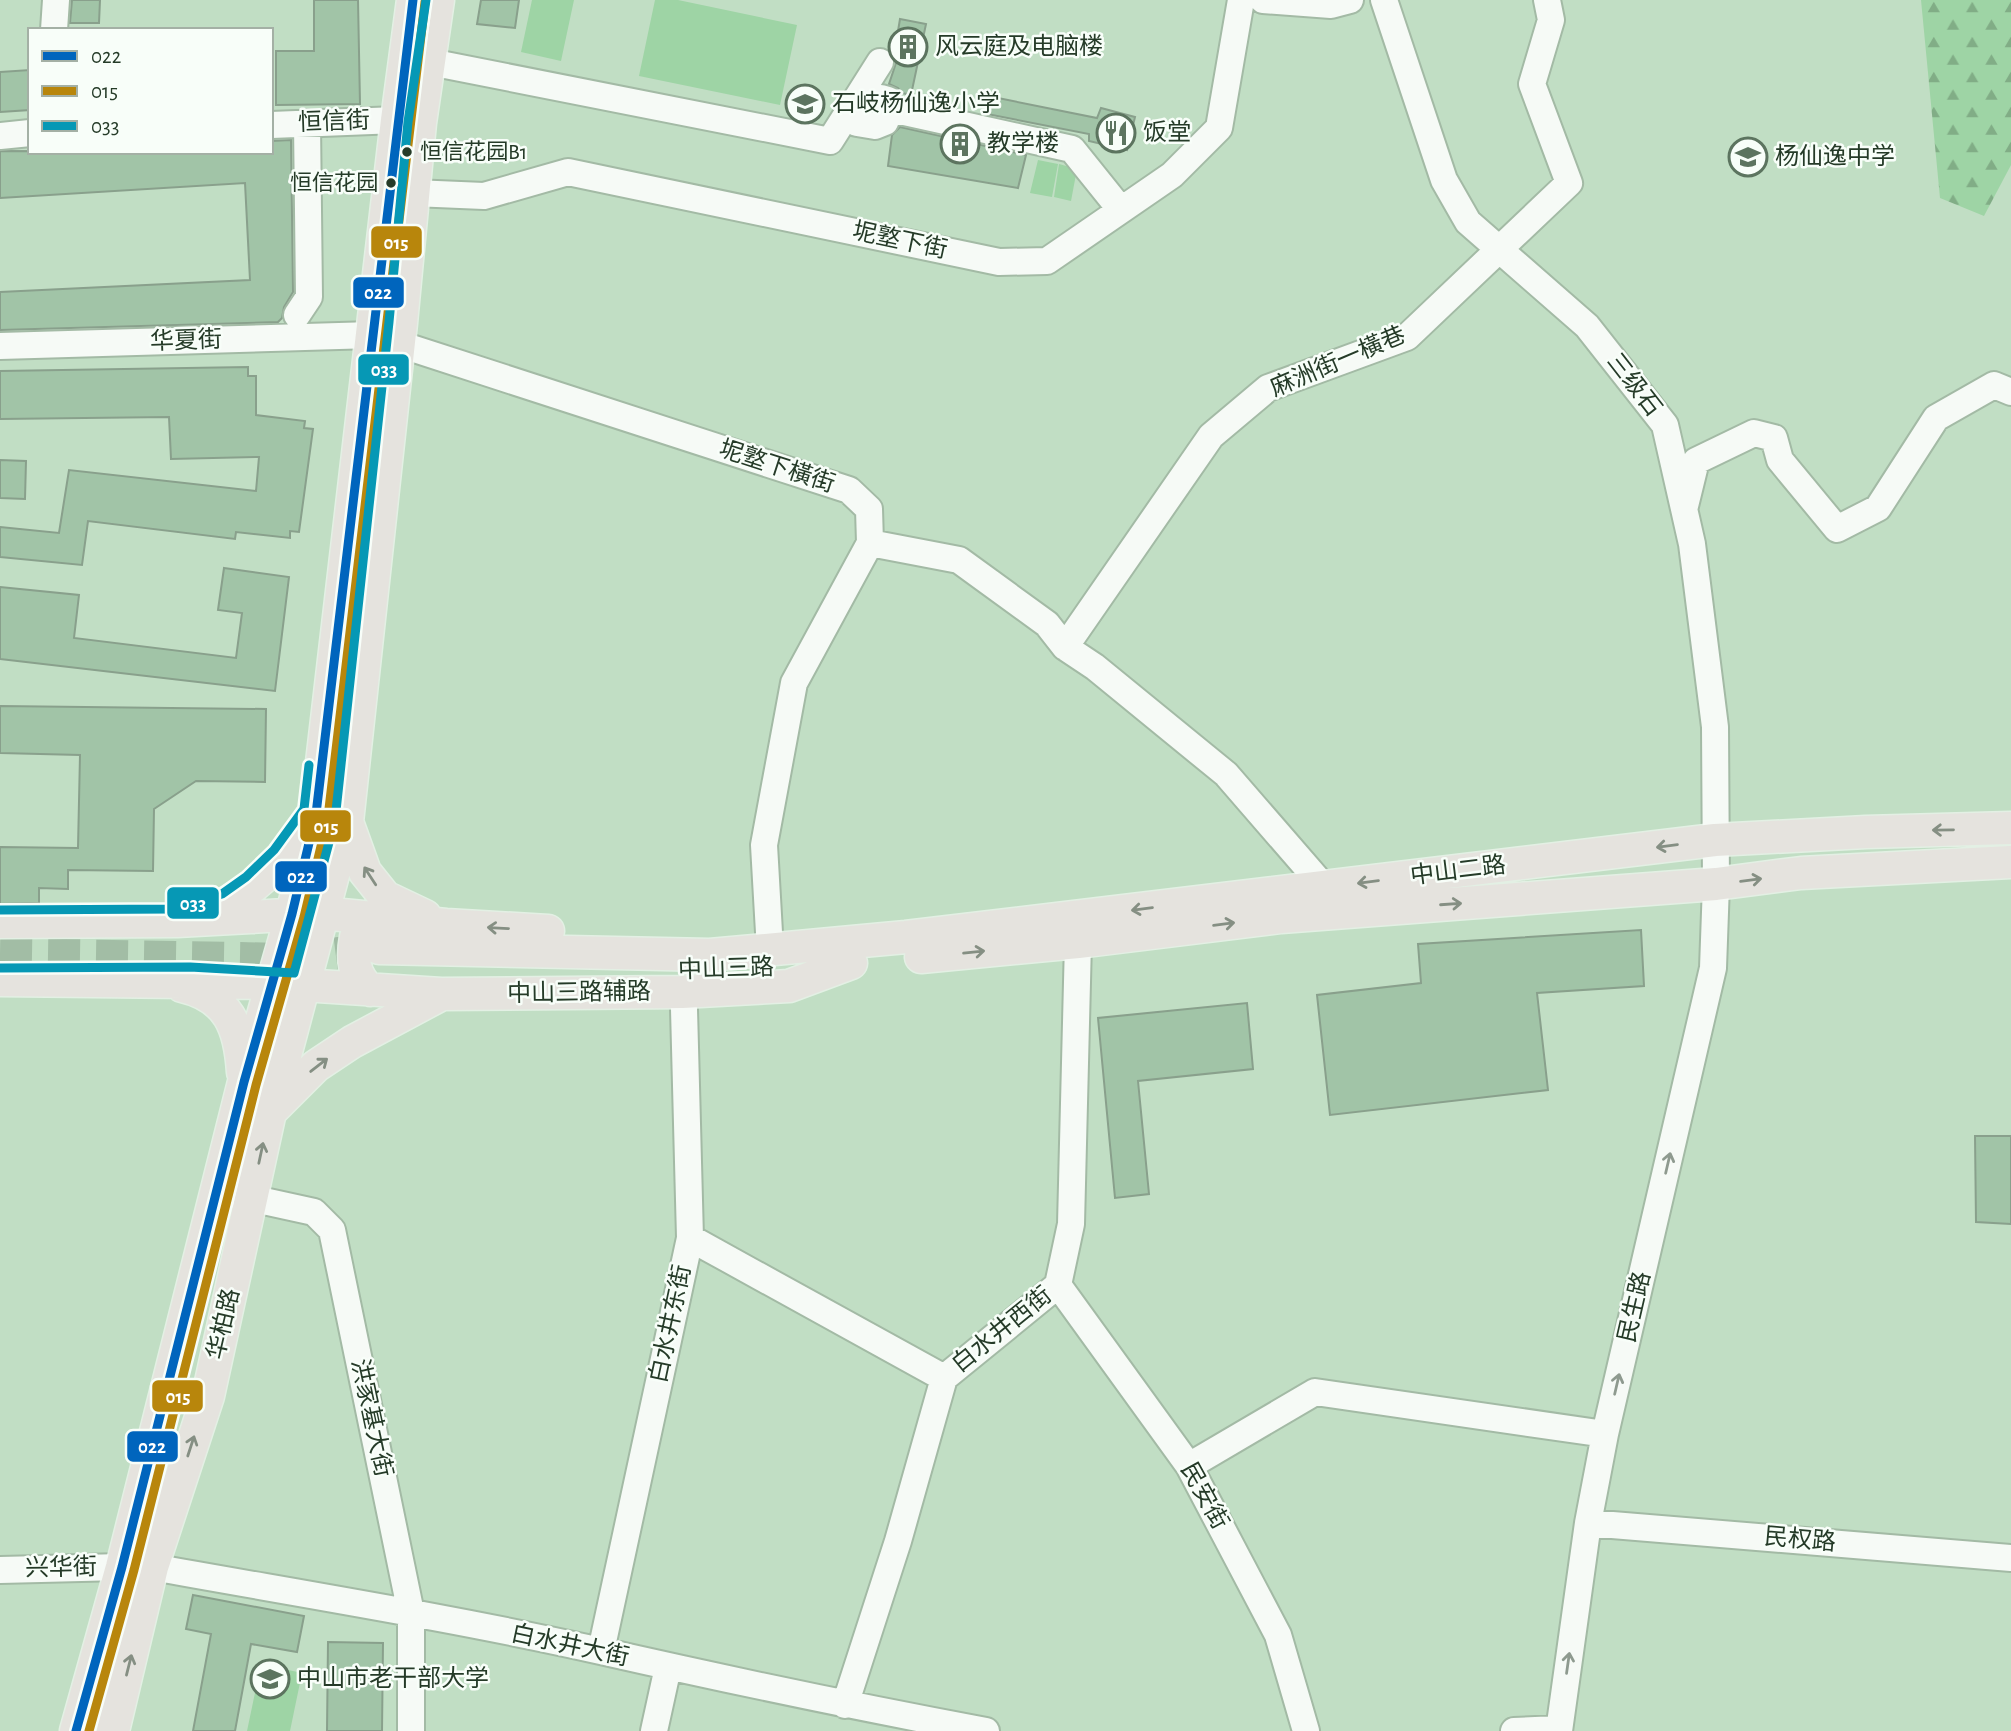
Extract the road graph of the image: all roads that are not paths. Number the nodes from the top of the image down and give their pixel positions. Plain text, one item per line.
1 (56, 0) edge
2 (413, 0) edge
3 (438, 0) edge
4 (1241, 0) edge
5 (1263, 0) edge
6 (1350, 0) edge
7 (1384, 0) edge
8 (1547, 0) edge
9 (54, 28) edge
10 (430, 61) junction
11 (880, 62) dead end
12 (855, 100) junction
13 (397, 120) junction
14 (307, 123) junction
15 (273, 125) edge
16 (28, 134) edge
17 (0, 136) edge
18 (413, 193) junction
19 (1121, 210) junction
20 (1499, 249) junction
21 (297, 315) dead end
22 (386, 340) junction
23 (0, 346) edge
24 (2011, 392) edge
25 (1684, 511) junction
26 (870, 543) junction
27 (1065, 647) junction
28 (316, 814) junction
29 (347, 822) junction
30 (2011, 828) edge
31 (1715, 840) junction
32 (2011, 862) edge
33 (1716, 884) junction
34 (1324, 887) junction
35 (307, 914) junction
36 (177, 921) junction
37 (394, 921) junction
38 (0, 922) edge
39 (446, 925) junction
40 (1078, 942) junction
41 (906, 948) junction
42 (770, 950) junction
43 (710, 954) junction
44 (850, 963) junction
45 (376, 969) junction
46 (0, 980) edge
47 (153, 980) junction
48 (272, 983) junction
49 (303, 986) junction
50 (682, 992) junction
51 (441, 994) junction
52 (244, 1082) junction
53 (270, 1112) junction
54 (218, 1191) junction
55 (252, 1197) junction
56 (690, 1238) junction
57 (1058, 1285) junction
58 (944, 1378) junction
59 (1605, 1434) junction
60 (1189, 1466) junction
61 (1588, 1523) junction
62 (2011, 1558) edge
63 (137, 1567) junction
64 (0, 1570) edge
65 (411, 1613) junction
66 (601, 1651) junction
67 (668, 1667) junction
68 (845, 1705) junction
69 (1558, 1730) edge
70 (76, 1731) edge
71 (113, 1731) edge
72 (411, 1731) edge
73 (654, 1731) edge
74 (986, 1731) edge
75 (1306, 1731) edge
76 (1514, 1731) edge

1 - 9 street
2 - 13 main road
3 - 10 main road
4 - 19 street, 坭墪下街
5 - 6 street
7 - 20 street, 三级石
8 - 20 street, 麻洲街一橫巷
10 - 12 street
10 - 18 main road
11 - 12 street
12 - 19 street
13 - 14 street, 恒信街
13 - 22 main road
14 - 15 street, 恒信街
14 - 21 street
16 - 17 street
18 - 19 street, 坭墪下街
18 - 22 main road
20 - 25 street, 三级石
20 - 27 street, 麻洲街一橫巷
22 - 23 street, 华夏街
22 - 26 street, 坭墪下橫街
22 - 28 main road
22 - 29 main road
24 - 25 street
25 - 31 street, 三级石
26 - 27 street
26 - 42 street
27 - 34 street
28 - 35 main road
28 - 36 main road
29 - 35 main road
39 -> 29 main road
30 -> 31 main road, 中山二路
31 - 33 street, 三级石
31 -> 34 main road, 中山二路
33 -> 32 main road, 中山二路
40 -> 33 main road, 中山二路
59 -> 33 street, 民生路
34 -> 41 main road, 中山二路
35 - 36 main road
35 - 37 main road
35 - 48 main road, 华柏路
35 - 49 main road, 华柏路
36 - 38 main road
37 - 39 main road
37 - 45 main road
43 -> 39 main road
41 -> 40 main road, 中山二路
40 - 57 street, 白水井西街
41 - 42 main road, 中山三路
41 - 44 main road, 中山三路
42 - 43 main road, 中山三路
43 - 45 main road, 中山三路
44 - 45 main road, 中山三路
44 - 50 main road, 中山三路辅路
45 - 49 main road, 中山三路辅路
45 - 51 main road, 中山三路辅路
46 - 47 main road
47 - 48 main road, 中山三路辅路
47 - 52 main road
48 - 49 main road, 中山三路辅路
48 - 52 main road, 华柏路
49 - 53 main road, 华柏路
50 - 51 main road, 中山三路辅路
50 - 56 street, 白水井东街
53 -> 51 main road
52 - 54 main road, 华柏路
55 -> 53 main road, 华柏路
54 - 55 street, 洪家基大街
54 - 63 main road, 华柏路
63 -> 55 main road, 华柏路
55 - 65 street, 洪家基大街
56 - 58 street
56 - 66 street, 白水井东街
57 - 58 street, 白水井西街
57 - 60 street, 民安街
58 - 68 street, 白水井西街
59 - 60 street
59 - 61 street, 民生路
60 - 75 street, 民安街
61 - 62 street, 民权路
69 -> 61 street, 民生路
63 - 64 street, 兴华街
63 - 65 street, 白水井大街
63 - 70 main road, 华柏路
71 -> 63 main road, 华柏路
65 - 66 street, 白水井大街
65 - 72 street, 洪家基大街
66 - 67 street, 白水井大街
67 - 68 street, 白水井大街
67 - 73 street
68 - 74 street, 白水井大街
69 - 76 street

